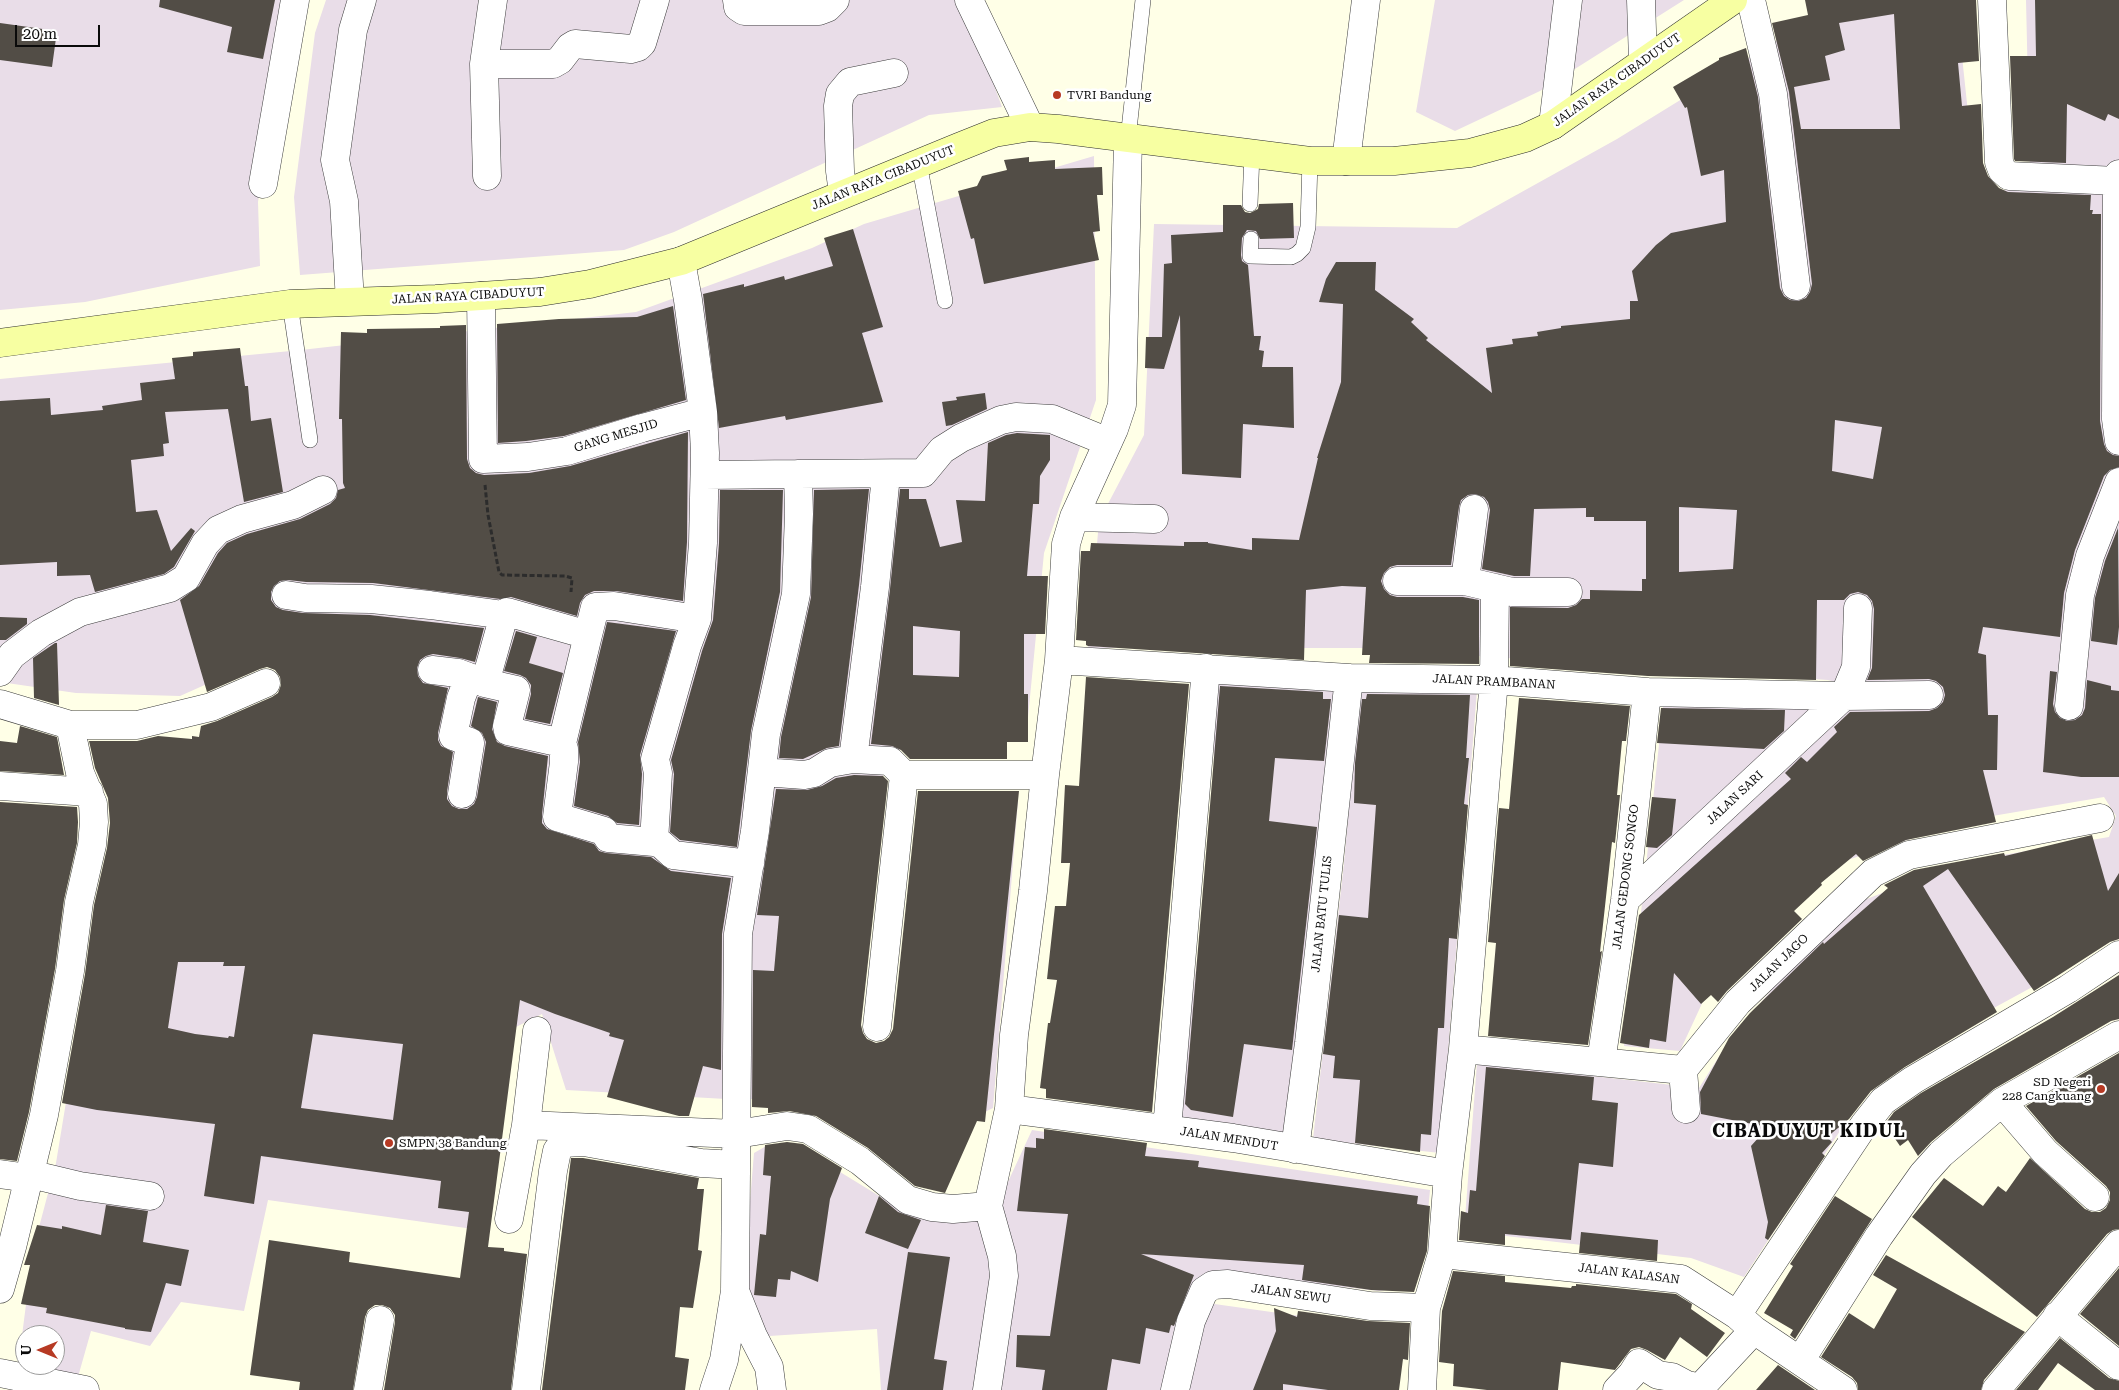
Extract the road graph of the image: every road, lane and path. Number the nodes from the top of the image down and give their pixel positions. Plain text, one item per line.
1 (295, 0) edge
2 (362, 0) edge
3 (494, 0) edge
4 (655, 0) edge
5 (736, 0) edge
6 (835, 0) edge
7 (969, 0) edge
8 (1143, 0) edge
9 (1366, 0) edge
10 (1568, 0) edge
11 (1641, 0) edge
12 (1733, 0) edge
13 (1751, 0) edge
14 (1992, 0) edge
15 (1643, 61) junction
16 (484, 64) junction
17 (894, 73) dead end
18 (1553, 125) junction
19 (1030, 127) junction
20 (1128, 139) junction
21 (1252, 153) junction
22 (1310, 161) junction
23 (1346, 161) junction
24 (919, 163) junction
25 (487, 176) dead end
26 (2118, 177) edge
27 (263, 184) dead end
28 (843, 193) junction
29 (1250, 204) dead end
30 (1250, 239) dead end
31 (681, 261) junction
32 (1796, 286) dead end
33 (481, 296) junction
34 (945, 301) dead end
35 (350, 302) junction
36 (290, 304) junction
37 (0, 342) edge
38 (703, 412) junction
39 (310, 440) dead end
40 (2119, 441) edge
41 (1108, 442) junction
42 (483, 459) junction
43 (798, 474) junction
44 (705, 475) junction
45 (886, 475) junction
46 (2119, 482) edge
47 (323, 490) dead end
48 (1474, 509) dead end
49 (1074, 517) junction
50 (1154, 519) dead end
51 (1398, 581) dead end
52 (1465, 581) junction
53 (1495, 588) junction
54 (1568, 592) dead end
55 (286, 595) dead end
56 (595, 607) junction
57 (1858, 608) dead end
58 (504, 615) junction
59 (697, 619) junction
60 (588, 635) junction
61 (1059, 660) junction
62 (1206, 668) junction
63 (432, 670) dead end
64 (0, 672) edge
65 (1349, 678) junction
66 (477, 680) junction
67 (1494, 680) junction
68 (266, 683) dead end
69 (1647, 692) junction
70 (1928, 695) dead end
71 (1844, 696) junction
72 (0, 704) edge
73 (2069, 706) dead end
74 (70, 725) junction
75 (562, 743) junction
76 (853, 759) junction
77 (762, 772) junction
78 (904, 775) junction
79 (1044, 775) junction
80 (0, 786) edge
81 (89, 792) junction
82 (462, 794) dead end
83 (2100, 818) dead end
84 (654, 842) junction
85 (750, 864) junction
86 (1625, 900) junction
87 (2119, 955) edge
88 (877, 1027) dead end
89 (537, 1031) dead end
90 (2119, 1035) edge
91 (1463, 1049) junction
92 (1601, 1062) junction
93 (1683, 1070) junction
94 (2002, 1102) junction
95 (1009, 1109) junction
96 (1686, 1109) dead end
97 (526, 1125) junction
98 (1167, 1129) junction
99 (737, 1134) junction
100 (1295, 1149) junction
101 (736, 1165) junction
102 (0, 1174) edge
103 (1448, 1174) junction
104 (30, 1176) junction
105 (150, 1196) dead end
106 (2095, 1197) dead end
107 (988, 1206) junction
108 (509, 1219) dead end
109 (2119, 1244) edge
110 (1442, 1254) junction
111 (0, 1289) edge
112 (735, 1292) junction
113 (1426, 1308) junction
114 (2057, 1316) junction
115 (380, 1320) dead end
116 (1745, 1322) junction
117 (1800, 1361) junction
118 (2119, 1366) edge
119 (0, 1373) edge
120 (1701, 1389) edge
121 (85, 1390) edge
122 (368, 1390) edge
123 (526, 1390) edge
124 (714, 1390) edge
125 (772, 1390) edge
126 (986, 1390) edge
127 (1175, 1390) edge
128 (1422, 1390) edge
129 (1617, 1390) edge
130 (1843, 1390) edge
131 (1996, 1390) edge

1 - 27 street
2 - 35 street
3 - 16 street
4 - 16 street
5 - 6 street
7 - 19 street
8 - 20 lane
9 - 23 street
10 - 18 street
11 - 15 street
12 - 15 main road, JALAN RAYA CIBADUYUT
13 - 32 street
14 - 26 street
15 - 18 main road, JALAN RAYA CIBADUYUT
16 - 25 street
17 - 28 street
18 - 23 main road, JALAN RAYA CIBADUYUT
19 - 20 main road, JALAN RAYA CIBADUYUT
19 - 24 main road, JALAN RAYA CIBADUYUT
20 - 21 main road, JALAN RAYA CIBADUYUT
20 - 41 street
21 - 22 main road, JALAN RAYA CIBADUYUT
21 - 29 lane
22 - 23 main road, JALAN RAYA CIBADUYUT
22 - 30 lane
24 - 28 main road, JALAN RAYA CIBADUYUT
24 - 34 lane
26 - 40 street
28 - 31 main road, JALAN RAYA CIBADUYUT
31 - 33 main road, JALAN RAYA CIBADUYUT
31 - 38 street
33 - 35 main road, JALAN RAYA CIBADUYUT
33 - 42 street
35 - 36 main road, JALAN RAYA CIBADUYUT
36 - 37 main road, JALAN RAYA CIBADUYUT
36 - 39 lane
38 - 42 street, GANG MESJID
38 - 44 street
41 - 45 street
41 - 49 street
42 - 56 path
43 - 44 street
43 - 45 street
43 - 77 street
44 - 59 street
45 - 76 street
46 - 73 street
47 - 64 street
48 - 52 street
49 - 50 street
49 - 61 street
51 - 52 street
52 - 53 street
53 - 54 street
53 - 67 street
55 - 58 street
56 - 59 street
56 - 60 street
57 - 71 street
58 - 60 street
58 - 66 street
59 - 84 street
60 - 75 street
61 - 62 street, JALAN PRAMBANAN
61 - 79 street
62 - 65 street, JALAN PRAMBANAN
62 - 98 street
63 - 66 street
65 - 67 street, JALAN PRAMBANAN
65 - 100 street, JALAN BATU TULIS
66 - 75 street
66 - 82 street
67 - 69 street, JALAN PRAMBANAN
67 - 91 street
68 - 74 street
69 - 71 street, JALAN PRAMBANAN
69 - 86 street, JALAN GEDONG SONGO
70 - 71 street, JALAN PRAMBANAN
71 - 86 street, JALAN SARI
72 - 74 street
74 - 81 street
75 - 84 street
76 - 77 street
76 - 78 street
77 - 85 street
78 - 79 street
78 - 88 street
79 - 95 street
80 - 81 street
81 - 104 street
83 - 93 street, JALAN JAGO
84 - 85 street
85 - 99 street
86 - 92 street, JALAN GEDONG SONGO
87 - 116 street
89 - 97 street
90 - 94 street
91 - 92 street
91 - 103 street
92 - 93 street
93 - 96 street
94 - 106 street
94 - 117 street
95 - 98 street, JALAN MENDUT
95 - 107 street
97 - 99 street
97 - 108 street
98 - 100 street, JALAN MENDUT
99 - 101 street
99 - 107 street
100 - 103 street, JALAN MENDUT
101 - 112 street
101 - 123 street
102 - 104 street
103 - 110 street
104 - 105 street
104 - 111 street
107 - 126 street
109 - 114 street
110 - 113 street
110 - 116 street, JALAN KALASAN
112 - 124 street
112 - 125 street
113 - 127 street, JALAN SEWU
113 - 128 street
114 - 118 street
114 - 131 street
115 - 122 street
116 - 117 street, JALAN KALASAN
116 - 120 street
117 - 130 street, JALAN KALASAN
119 - 121 street
120 - 129 street

